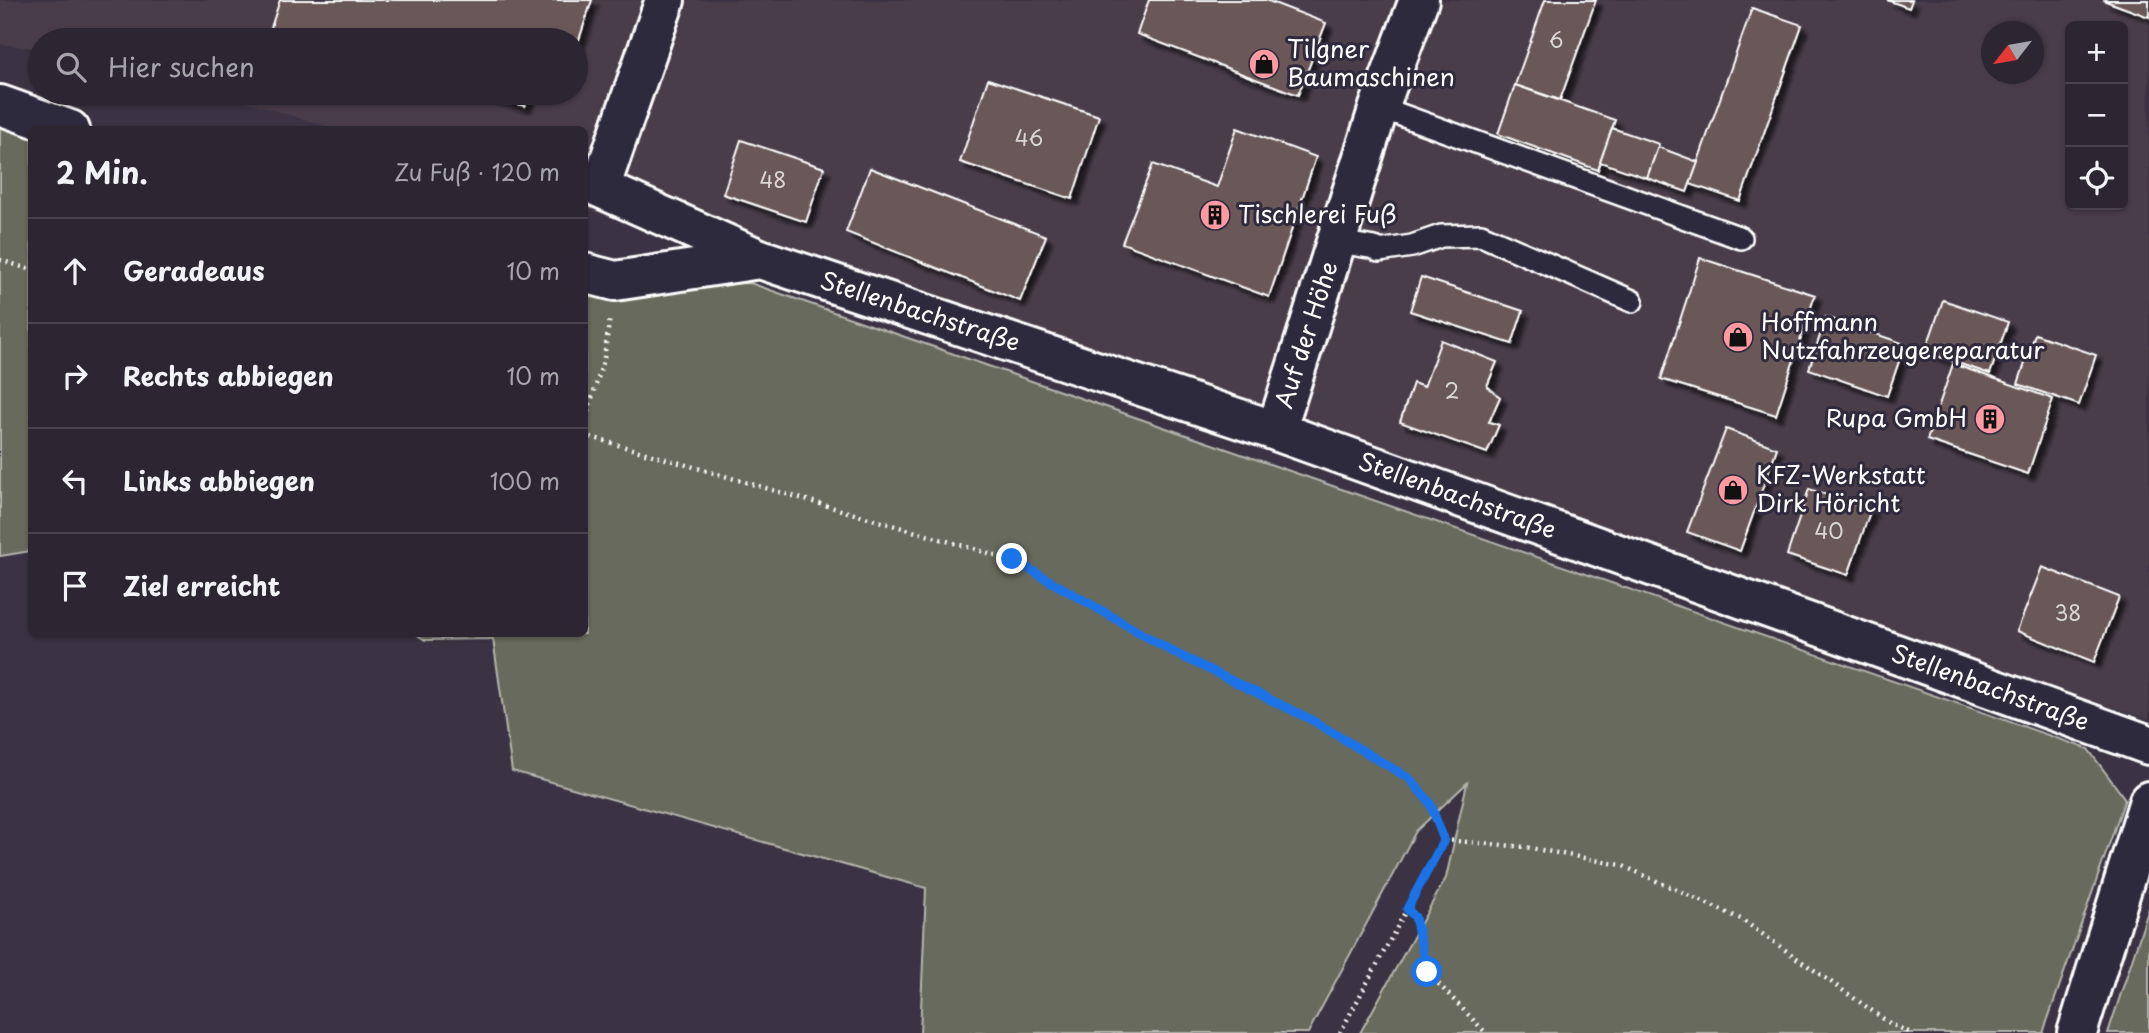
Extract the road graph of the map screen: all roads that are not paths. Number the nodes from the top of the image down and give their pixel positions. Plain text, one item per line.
1 (665, 0) edge
2 (1419, 0) edge
3 (0, 106) edge
4 (1379, 107) junction
5 (58, 126) edge
6 (1741, 238) dead end
7 (1338, 242) junction
8 (760, 259) junction
9 (600, 277) edge
10 (1632, 301) dead end
11 (1276, 431) junction
12 (2149, 746) edge
13 (2149, 801) edge
14 (2077, 1033) edge

1 - 8 street, Stellenbachstraße
2 - 4 street, Auf der Höhe
3 - 5 street
4 - 6 lane
4 - 7 street, Auf der Höhe
7 - 10 lane
7 - 11 street, Auf der Höhe
8 - 9 street, Stellenbachstraße
8 - 11 street, Stellenbachstraße
11 - 12 street, Stellenbachstraße
13 - 14 street

